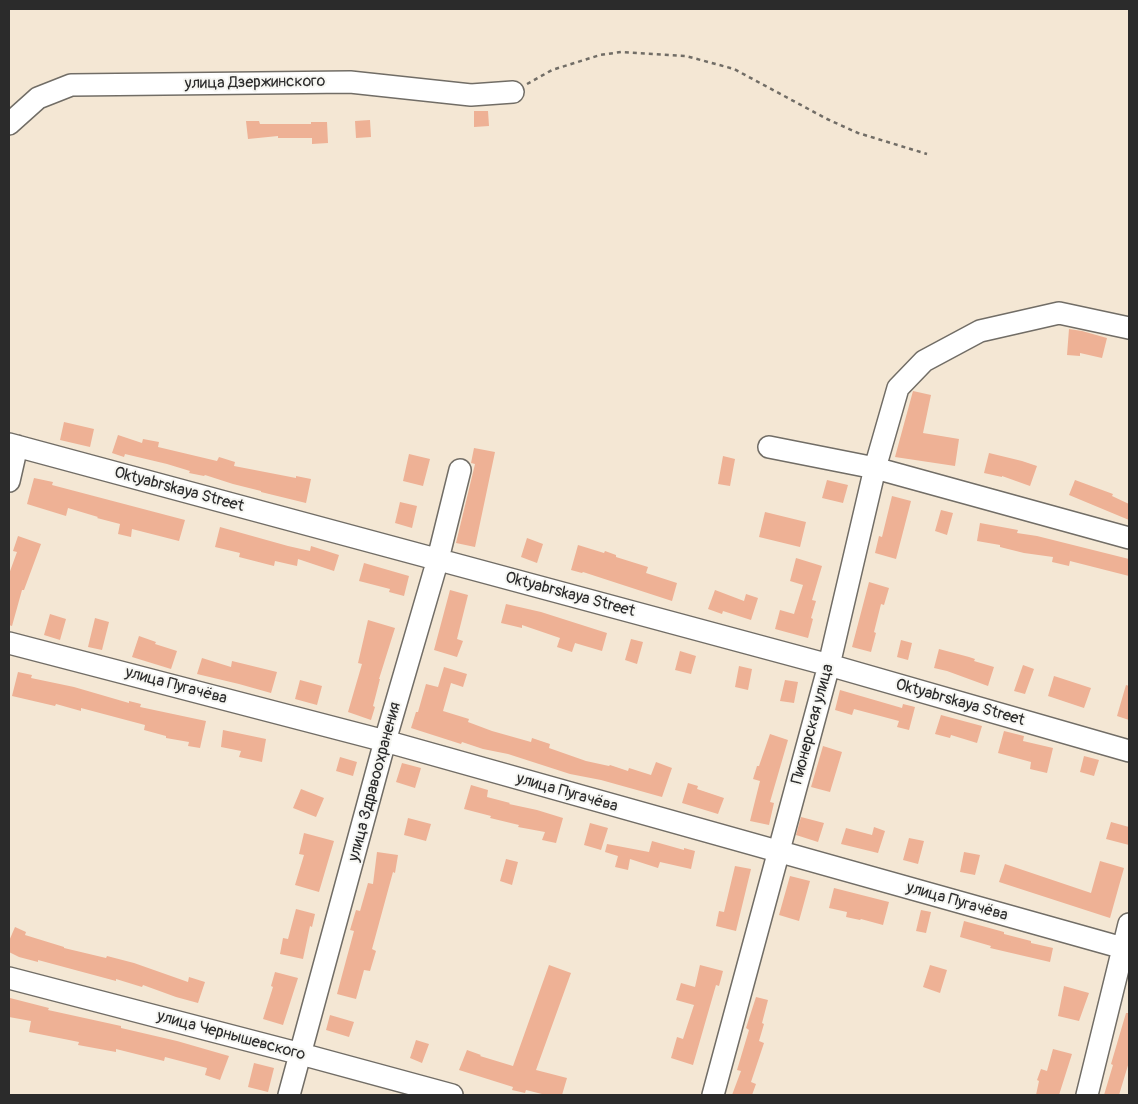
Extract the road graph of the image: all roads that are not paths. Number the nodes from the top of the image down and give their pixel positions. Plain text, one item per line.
1 (513, 92) road end
2 (9, 124) edge
3 (1129, 328) edge
4 (13, 445) edge
5 (769, 447) dead end
6 (875, 468) junction
7 (460, 470) dead end
8 (9, 481) edge
9 (1129, 538) edge
10 (438, 559) junction
11 (9, 643) edge
12 (830, 665) junction
13 (385, 741) junction
14 (1129, 751) edge
15 (779, 853) junction
16 (1129, 924) edge
17 (1123, 948) junction
18 (9, 978) edge
19 (301, 1054) junction
20 (289, 1095) edge
21 (452, 1095) edge
22 (713, 1095) edge
23 (1087, 1095) edge

1 - 2 street, улица Дзержинского
3 - 6 street, Пионерская улица
4 - 8 street
4 - 10 street, Oktyabrskaya Street
5 - 6 street
6 - 9 street
6 - 12 street, Пионерская улица
7 - 10 street, улица Здравоохранения
10 - 12 street, Oktyabrskaya Street
10 - 13 street, улица Здравоохранения
11 - 13 street, улица Пугачёва
12 - 14 street, Oktyabrskaya Street
12 - 15 street, Пионерская улица
13 - 15 street, улица Пугачёва
13 - 19 street, улица Здравоохранения
15 - 17 street, улица Пугачёва
15 - 22 street, Пионерская улица
16 - 17 street
17 - 23 street
18 - 19 street, улица Чернышевского
19 - 20 street, улица Здравоохранения
19 - 21 street, улица Чернышевского

